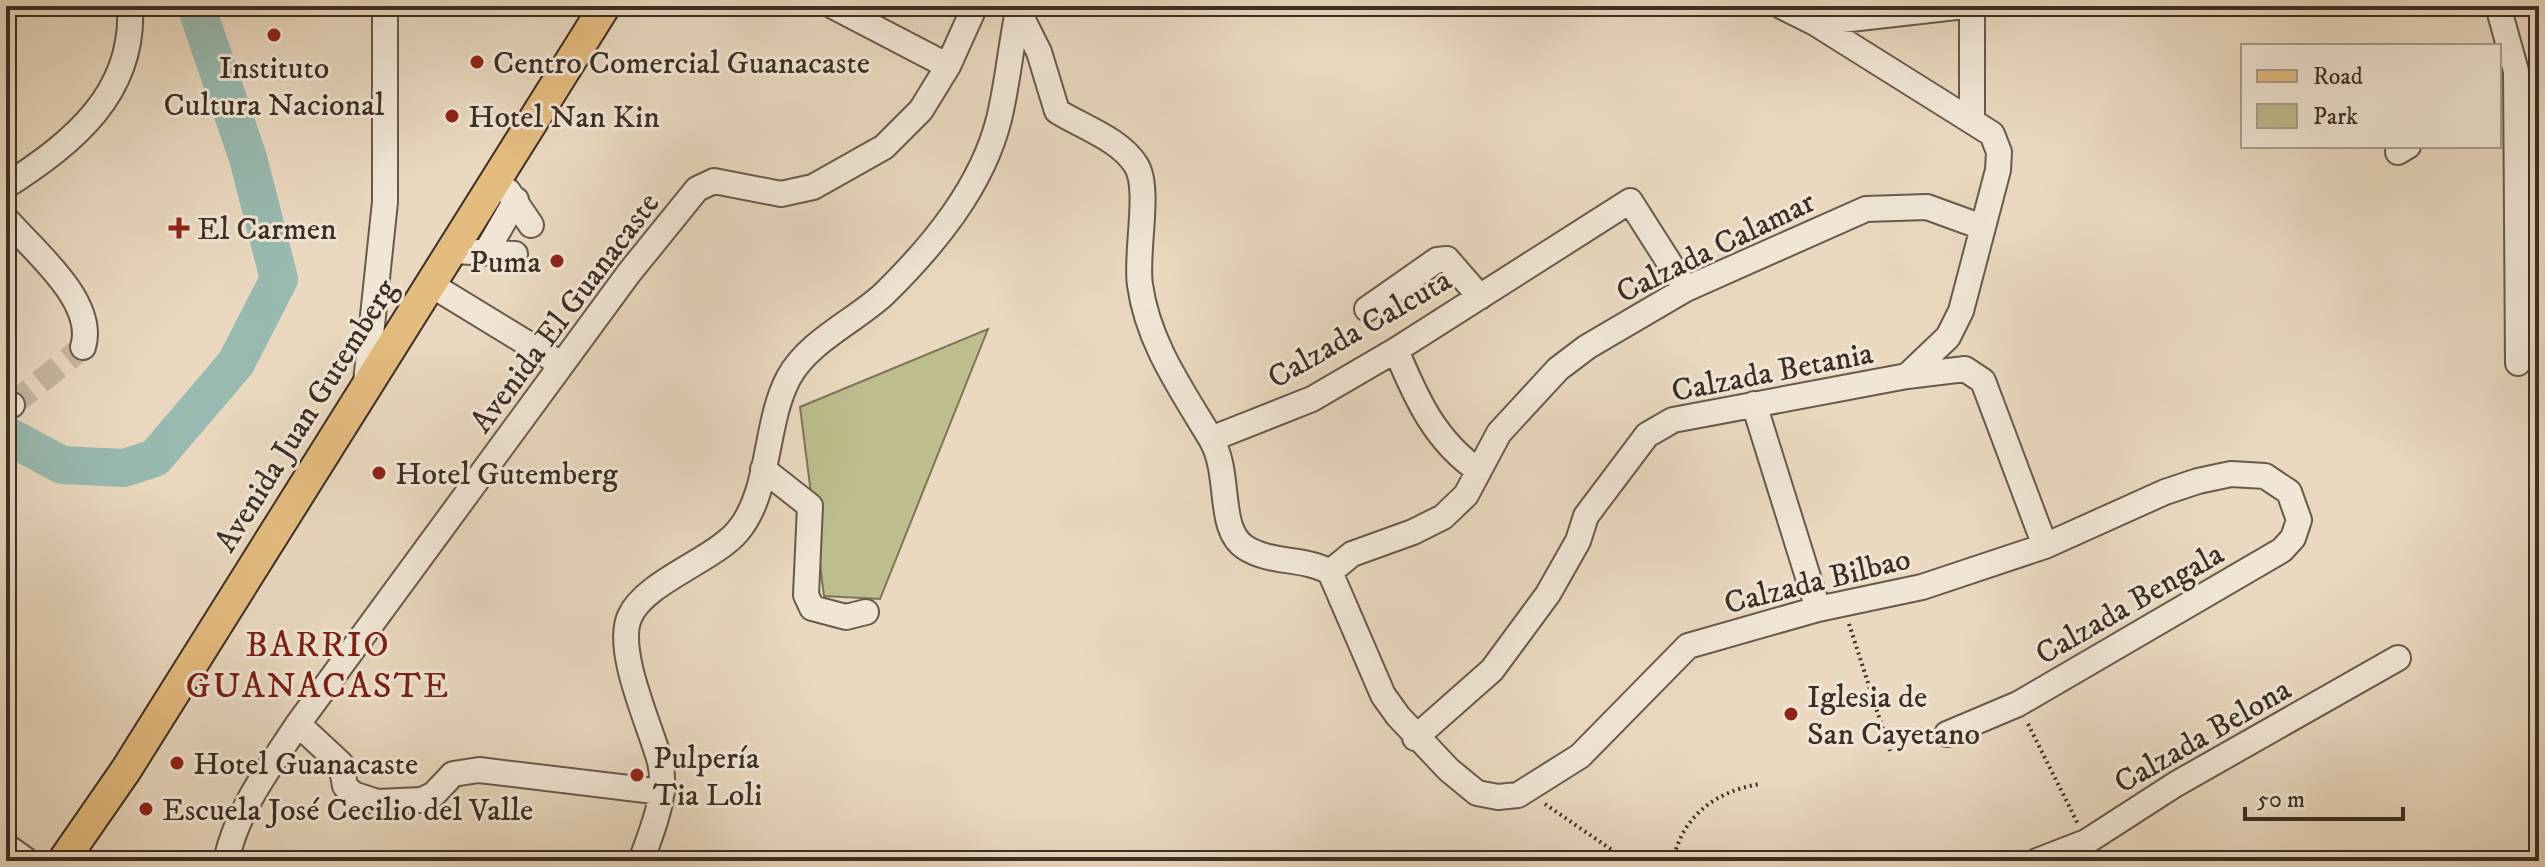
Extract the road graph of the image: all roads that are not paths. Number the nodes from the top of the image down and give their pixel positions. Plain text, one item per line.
1 (130, 6) edge
2 (385, 6) edge
3 (605, 6) edge
4 (833, 6) edge
5 (975, 6) edge
6 (1781, 6) edge
7 (1965, 6) edge
8 (1972, 6) edge
9 (2498, 6) edge
10 (1019, 8) edge
11 (1815, 23) junction
12 (948, 66) junction
13 (2507, 77) edge
14 (1972, 118) junction
15 (6, 186) edge
16 (507, 188) junction
17 (6, 219) edge
18 (531, 225) dead end
19 (1982, 227) junction
20 (453, 251) junction
21 (486, 252) junction
22 (515, 254) dead end
23 (430, 284) junction
24 (1686, 289) junction
25 (1480, 297) junction
26 (1367, 309) dead end
27 (1953, 326) junction
28 (83, 347) dead end
29 (1396, 350) junction
30 (2518, 363) dead end
31 (561, 364) junction
32 (1975, 373) junction
33 (1907, 376) junction
34 (366, 382) junction
35 (1754, 404) junction
36 (1211, 439) junction
37 (763, 469) junction
38 (1479, 471) junction
39 (2289, 492) joint
40 (2045, 546) junction
41 (1330, 572) junction
42 (1818, 609) junction
43 (866, 612) dead end
44 (2398, 658) dead end
45 (298, 724) junction
46 (1947, 734) dead end
47 (1415, 738) junction
48 (662, 792) junction
49 (6, 846) edge
50 (27, 861) edge
51 (63, 861) edge
52 (226, 861) edge
53 (641, 861) edge
54 (2037, 861) edge

1 - 15 street
2 - 34 street
3 - 16 main road, Avenida Juan Gutemberg
4 - 12 street
5 - 12 street, Avenida El Guanacaste
6 - 11 street
7 - 11 street
8 - 14 street
9 - 13 street
10 - 36 street
10 - 37 street
11 - 14 street
12 - 31 street, Avenida El Guanacaste
13 - 30 street
14 - 19 street, Calzada Betania
16 - 18 street
16 - 20 main road, Avenida Juan Gutemberg
16 - 21 street
17 - 28 street
19 - 24 street, Calzada Calamar
19 - 27 street, Calzada Betania
20 - 21 street
20 - 23 main road, Avenida Juan Gutemberg
21 - 22 street
23 - 31 street
23 - 34 main road, Avenida Juan Gutemberg
24 - 25 street, Calzada Calcuta
24 - 38 street, Calzada Calamar
25 - 26 street
25 - 29 street, Calzada Calcuta
27 - 32 street
27 - 33 street, Calzada Betania
29 - 36 street, Calzada Calcuta
29 - 38 street
31 - 45 street, Avenida El Guanacaste
32 - 33 street
32 - 40 street
33 - 35 street, Calzada Betania
34 - 51 main road, Avenida Juan Gutemberg
35 - 42 street
35 - 47 street, Calzada Betania
36 - 41 street
37 - 43 street
37 - 48 street
38 - 41 street, Calzada Calamar
39 - 40 street, Calzada Bilbao
39 - 46 street, Calzada Bengala
40 - 42 street, Calzada Bilbao
41 - 47 street, Calzada Bilbao
42 - 47 street, Calzada Bilbao
44 - 54 street, Calzada Belona
45 - 48 street
45 - 52 street, Avenida El Guanacaste
48 - 53 street
49 - 50 street

